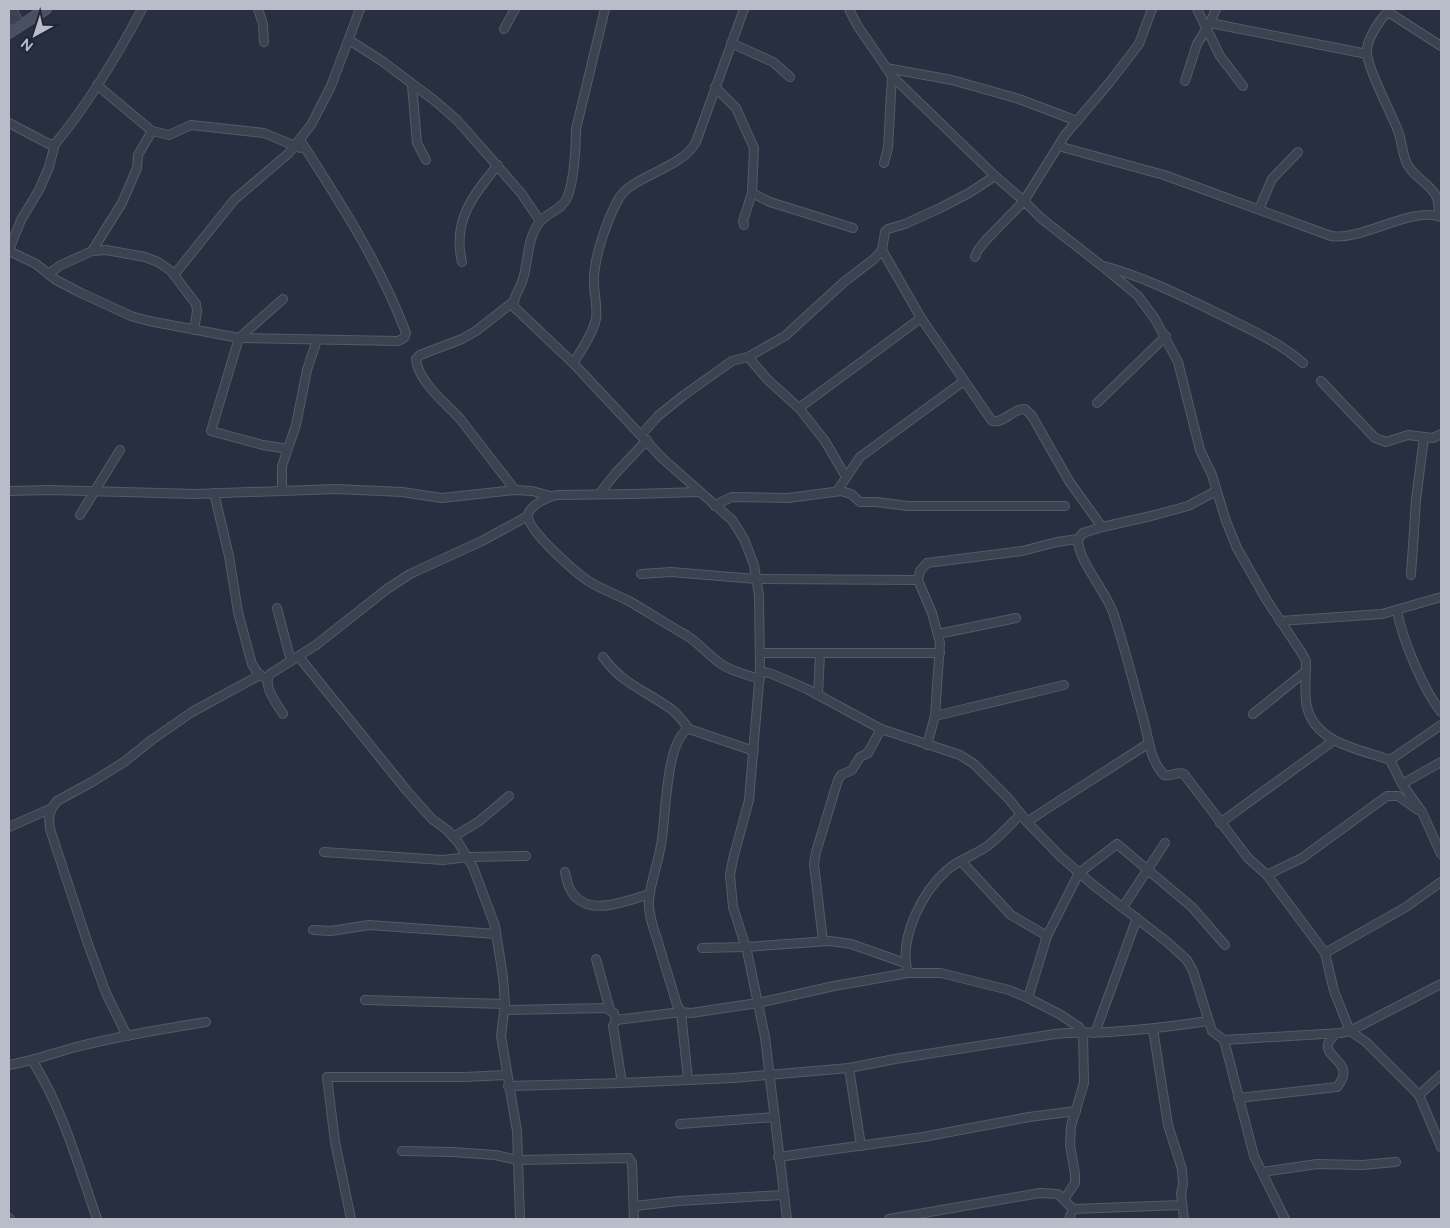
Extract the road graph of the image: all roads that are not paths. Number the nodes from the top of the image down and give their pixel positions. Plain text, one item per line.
1 (12, 9) edge
2 (46, 9) edge
3 (142, 9) edge
4 (258, 9) edge
5 (360, 9) edge
6 (516, 9) edge
7 (605, 9) edge
8 (744, 9) edge
9 (849, 9) edge
10 (1152, 9) edge
11 (1197, 9) edge
12 (1216, 9) edge
13 (1388, 10) edge
14 (9, 19) edge
15 (21, 26) junction
16 (1208, 26) junction
17 (504, 28) dead end
18 (9, 33) edge
19 (349, 40) junction
20 (264, 42) dead end
21 (731, 43) junction
22 (1441, 46) edge
23 (1367, 54) junction
24 (886, 68) junction
25 (892, 76) junction
26 (790, 77) dead end
27 (1185, 82) dead end
28 (97, 85) junction
29 (412, 85) junction
30 (1243, 86) dead end
31 (715, 87) junction
32 (1077, 121) junction
33 (9, 123) edge
34 (152, 131) junction
35 (298, 142) junction
36 (55, 144) junction
37 (1058, 146) junction
38 (1298, 152) dead end
39 (426, 160) dead end
40 (884, 164) dead end
41 (498, 165) junction
42 (995, 176) junction
43 (752, 193) junction
44 (1024, 201) junction
45 (1259, 209) junction
46 (1440, 217) edge
47 (540, 221) junction
48 (744, 224) dead end
49 (853, 228) dead end
50 (882, 250) junction
51 (9, 251) edge
52 (92, 251) junction
53 (975, 256) dead end
54 (462, 262) dead end
55 (1102, 266) junction
56 (48, 274) junction
57 (174, 275) junction
58 (283, 299) dead end
59 (513, 302) junction
60 (921, 318) junction
61 (194, 330) junction
62 (1166, 336) junction
63 (239, 338) junction
64 (317, 340) junction
65 (748, 357) junction
66 (573, 363) junction
67 (1304, 363) dead end
68 (964, 381) junction
69 (1321, 381) dead end
70 (1097, 403) dead end
71 (799, 408) junction
72 (1441, 434) edge
73 (644, 437) junction
74 (1424, 437) junction
75 (288, 449) junction
76 (120, 450) dead end
77 (846, 477) junction
78 (282, 490) junction
79 (514, 490) junction
80 (9, 491) edge
81 (837, 491) junction
82 (1216, 491) junction
83 (94, 492) junction
84 (699, 492) junction
85 (214, 493) junction
86 (599, 494) junction
87 (552, 496) junction
88 (716, 506) junction
89 (1065, 506) dead end
90 (80, 515) dead end
91 (528, 516) junction
92 (1102, 527) junction
93 (1078, 539) junction
94 (641, 574) dead end
95 (1411, 575) dead end
96 (756, 579) junction
97 (918, 580) junction
98 (1441, 597) edge
99 (277, 608) dead end
100 (1397, 610) junction
101 (1016, 618) dead end
102 (1280, 620) junction
103 (938, 634) junction
104 (760, 653) junction
105 (940, 653) junction
106 (820, 654) junction
107 (299, 657) junction
108 (603, 657) dead end
109 (291, 661) junction
110 (1306, 672) junction
111 (760, 675) junction
112 (264, 677) junction
113 (1064, 685) dead end
114 (818, 695) junction
115 (1441, 712) edge
116 (282, 714) dead end
117 (1253, 714) dead end
118 (935, 716) junction
119 (1441, 726) edge
120 (689, 729) junction
121 (881, 729) junction
122 (1333, 741) junction
123 (1149, 743) junction
124 (927, 745) junction
125 (754, 751) junction
126 (1390, 760) junction
127 (1441, 762) edge
128 (1402, 784) junction
129 (509, 796) dead end
130 (52, 808) junction
131 (1422, 812) junction
132 (1021, 814) junction
133 (1027, 822) junction
134 (1220, 823) junction
135 (9, 827) edge
136 (454, 837) junction
137 (1165, 843) dead end
138 (324, 852) dead end
139 (1441, 852) edge
140 (526, 856) dead end
141 (468, 857) junction
142 (961, 861) junction
143 (1147, 870) junction
144 (565, 872) dead end
145 (1079, 872) junction
146 (1267, 874) junction
147 (1441, 882) edge
148 (650, 894) junction
149 (1123, 907) junction
150 (1137, 918) junction
151 (313, 930) dead end
152 (496, 934) junction
153 (1047, 936) junction
154 (823, 941) junction
155 (1225, 944) dead end
156 (745, 947) junction
157 (702, 948) dead end
158 (1325, 953) junction
159 (596, 959) dead end
160 (905, 963) junction
161 (908, 973) junction
162 (1441, 984) edge
163 (1028, 998) junction
164 (365, 1000) dead end
165 (758, 1003) junction
166 (505, 1007) junction
167 (610, 1010) junction
168 (681, 1012) junction
169 (616, 1020) junction
170 (1208, 1021) junction
171 (206, 1022) dead end
172 (1153, 1029) junction
173 (1350, 1031) junction
174 (1083, 1032) junction
175 (1096, 1033) junction
176 (1335, 1034) junction
177 (127, 1036) junction
178 (1224, 1040) junction
179 (32, 1060) junction
180 (9, 1065) edge
181 (849, 1068) junction
182 (506, 1075) junction
183 (769, 1075) junction
184 (1441, 1075) edge
185 (688, 1080) junction
186 (622, 1084) junction
187 (508, 1086) junction
188 (1419, 1095) junction
189 (1238, 1098) junction
190 (1076, 1111) junction
191 (774, 1117) junction
192 (680, 1124) dead end
193 (861, 1146) junction
194 (1441, 1147) edge
195 (402, 1151) dead end
196 (778, 1157) junction
197 (518, 1160) junction
198 (1396, 1162) dead end
199 (1262, 1172) junction
200 (783, 1195) junction
201 (1065, 1198) junction
202 (1182, 1205) junction
203 (634, 1206) junction
204 (1073, 1209) junction
205 (97, 1219) edge
206 (351, 1219) edge
207 (520, 1219) edge
208 (634, 1219) edge
209 (787, 1219) edge
210 (889, 1219) edge
211 (1069, 1219) edge
212 (1184, 1219) edge
213 (1285, 1219) edge

1 - 15 street
2 - 15 main road
3 - 28 street
4 - 20 street
5 - 19 street
6 - 17 street
7 - 47 street
8 - 21 street
9 - 24 street
10 - 32 street
11 - 16 street
12 - 16 street
13 - 22 street
13 - 23 street
14 - 15 street
15 - 18 main road
16 - 23 street
16 - 27 street
16 - 30 street
19 - 29 street
19 - 35 street
21 - 26 street
21 - 31 street
23 - 46 street
24 - 25 street
24 - 32 street
25 - 40 street
25 - 42 street
28 - 34 street
28 - 36 street
29 - 39 street
29 - 41 street
31 - 43 street
31 - 66 street
32 - 37 street
33 - 36 street
34 - 35 street
34 - 52 street
35 - 57 street
35 - 64 street
36 - 51 street
37 - 44 street
37 - 45 street
38 - 45 street
41 - 47 street
41 - 54 street
42 - 44 street
42 - 50 street
43 - 48 street
43 - 49 street
44 - 53 street
44 - 55 street
45 - 46 street
47 - 59 street
50 - 60 street
50 - 65 street
51 - 56 street
52 - 56 street
52 - 57 street
55 - 62 street
55 - 67 street
56 - 61 street
57 - 61 street
58 - 63 street
59 - 66 street
59 - 79 street
60 - 68 street
60 - 71 street
61 - 63 street
62 - 70 street
62 - 82 street
63 - 64 street
63 - 75 street
64 - 75 street
65 - 71 street
65 - 73 street
66 - 73 street
68 - 77 street
68 - 92 street
69 - 74 street
71 - 77 street
72 - 74 street
73 - 84 street
73 - 86 street
74 - 95 street
75 - 78 street
76 - 83 street
77 - 81 street
78 - 79 street
78 - 85 street
79 - 87 street
80 - 83 street
81 - 88 street
81 - 89 street
82 - 92 street
82 - 102 street
83 - 85 street
83 - 90 street
84 - 86 street
84 - 88 street
85 - 112 street
86 - 87 street
87 - 91 street
88 - 96 street
91 - 107 street
91 - 111 street
92 - 93 street
93 - 97 street
93 - 123 street
94 - 96 street
96 - 97 street
96 - 104 street
97 - 103 street
98 - 100 street
99 - 109 street
100 - 102 street
100 - 115 street
101 - 103 street
102 - 110 street
103 - 105 street
104 - 106 street
104 - 111 street
105 - 106 street
105 - 118 street
106 - 114 street
107 - 109 street
107 - 136 street
108 - 120 street
109 - 112 street
110 - 117 street
110 - 122 street
111 - 114 street
111 - 125 street
112 - 116 street
112 - 130 street
113 - 118 street
114 - 121 street
118 - 124 street
119 - 126 street
120 - 125 street
120 - 148 street
121 - 124 street
121 - 154 street
122 - 126 street
122 - 134 street
123 - 133 street
123 - 134 street
124 - 132 street
125 - 156 street
126 - 128 street
127 - 128 street
128 - 131 street
129 - 136 street
130 - 135 street
130 - 177 street
131 - 139 street
131 - 146 street
132 - 133 street
132 - 142 street
133 - 145 street
134 - 146 street
136 - 141 street
137 - 143 street
138 - 141 street
140 - 141 street
141 - 152 street
142 - 153 street
142 - 160 street
143 - 145 street
143 - 149 street
143 - 155 street
144 - 148 street
145 - 149 street
145 - 153 street
146 - 158 street
147 - 158 street
148 - 168 street
149 - 150 street
150 - 170 street
150 - 175 street
151 - 152 street
152 - 166 street
153 - 163 street
154 - 156 street
154 - 160 street
156 - 157 street
156 - 165 street
158 - 173 street
159 - 167 street
160 - 161 street
161 - 163 street
161 - 165 street
162 - 173 street
163 - 174 street
164 - 166 street
165 - 168 street
165 - 183 street
166 - 167 street
166 - 182 street
167 - 169 street
168 - 169 street
168 - 185 street
169 - 186 street
170 - 172 street
170 - 178 street
171 - 177 street
172 - 175 street
172 - 202 street
173 - 176 street
173 - 188 street
174 - 175 street
174 - 181 street
174 - 190 street
176 - 178 street
176 - 189 street
177 - 179 street
178 - 189 street
179 - 180 street
179 - 205 street
181 - 183 street
181 - 193 street
182 - 187 street
182 - 206 street
183 - 185 street
183 - 191 street
184 - 188 street
185 - 186 street
186 - 187 street
187 - 197 street
188 - 194 street
189 - 199 street
190 - 193 street
190 - 201 street
191 - 192 street
191 - 196 street
193 - 196 street
195 - 197 street
196 - 200 street
197 - 203 street
197 - 207 street
198 - 199 street
199 - 213 street
200 - 203 street
200 - 209 street
201 - 204 street
201 - 210 street
202 - 204 street
202 - 212 street
203 - 208 street
204 - 211 street

